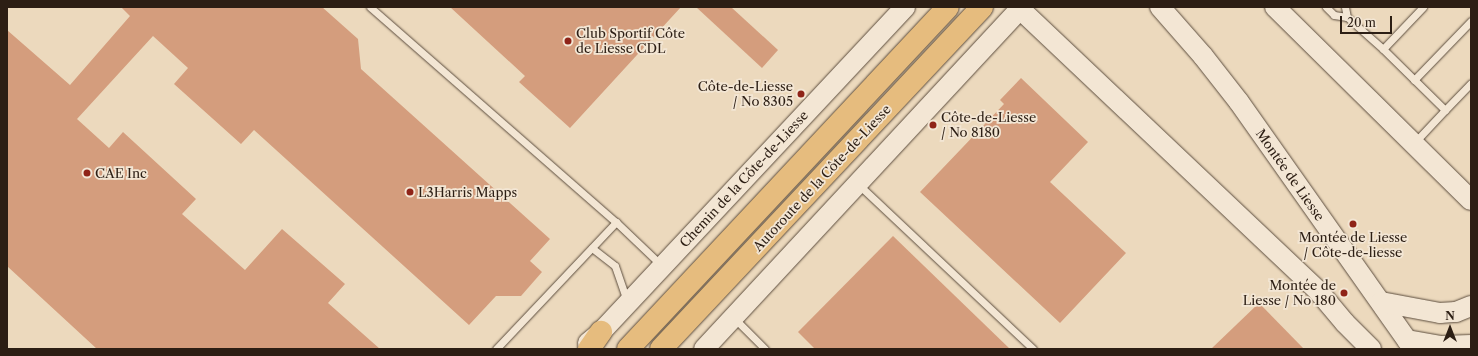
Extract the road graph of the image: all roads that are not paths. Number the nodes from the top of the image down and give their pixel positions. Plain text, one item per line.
1 (370, 7) edge
2 (905, 7) edge
3 (948, 7) edge
4 (982, 7) edge
5 (1160, 7) edge
6 (1275, 7) edge
7 (1326, 7) edge
8 (1345, 7) edge
9 (1423, 7) edge
10 (1021, 8) edge
11 (1347, 18) junction
12 (1471, 21) edge
13 (1383, 49) junction
14 (1414, 80) junction
15 (1471, 83) edge
16 (1445, 110) junction
17 (1414, 144) junction
18 (858, 183) junction
19 (1469, 201) edge
20 (616, 222) junction
21 (592, 248) junction
22 (662, 266) junction
23 (1381, 302) junction
24 (628, 303) junction
25 (1471, 306) edge
26 (733, 317) junction
27 (595, 341) edge
28 (1471, 344) edge
29 (1410, 345) edge
30 (496, 349) edge
31 (581, 349) edge
32 (628, 349) edge
33 (661, 349) edge
34 (704, 349) edge
35 (765, 349) edge
36 (1033, 349) edge
37 (1371, 349) edge

1 - 20 lane
2 - 22 street, Chemin de la Côte-de-Liesse
3 - 32 highway, Autoroute de la Côte-de-Liesse
4 - 33 highway, Autoroute de la Côte-de-Liesse
5 - 23 street, Montée de Liesse
6 - 17 street
7 - 11 lane
8 - 11 lane
9 - 13 lane
10 - 18 street
10 - 37 street
11 - 13 lane
12 - 14 lane
13 - 14 lane
14 - 16 lane
15 - 16 lane
16 - 17 lane
17 - 19 street
18 - 26 street
18 - 36 lane
20 - 21 lane
20 - 22 lane
21 - 24 lane
21 - 30 lane
22 - 24 street, Chemin de la Côte-de-Liesse
23 - 25 street
23 - 29 street, Montée de Liesse
24 - 27 street, Chemin de la Côte-de-Liesse
26 - 34 street
26 - 35 lane
27 - 31 street, Chemin de la Côte-de-Liesse
28 - 29 street

